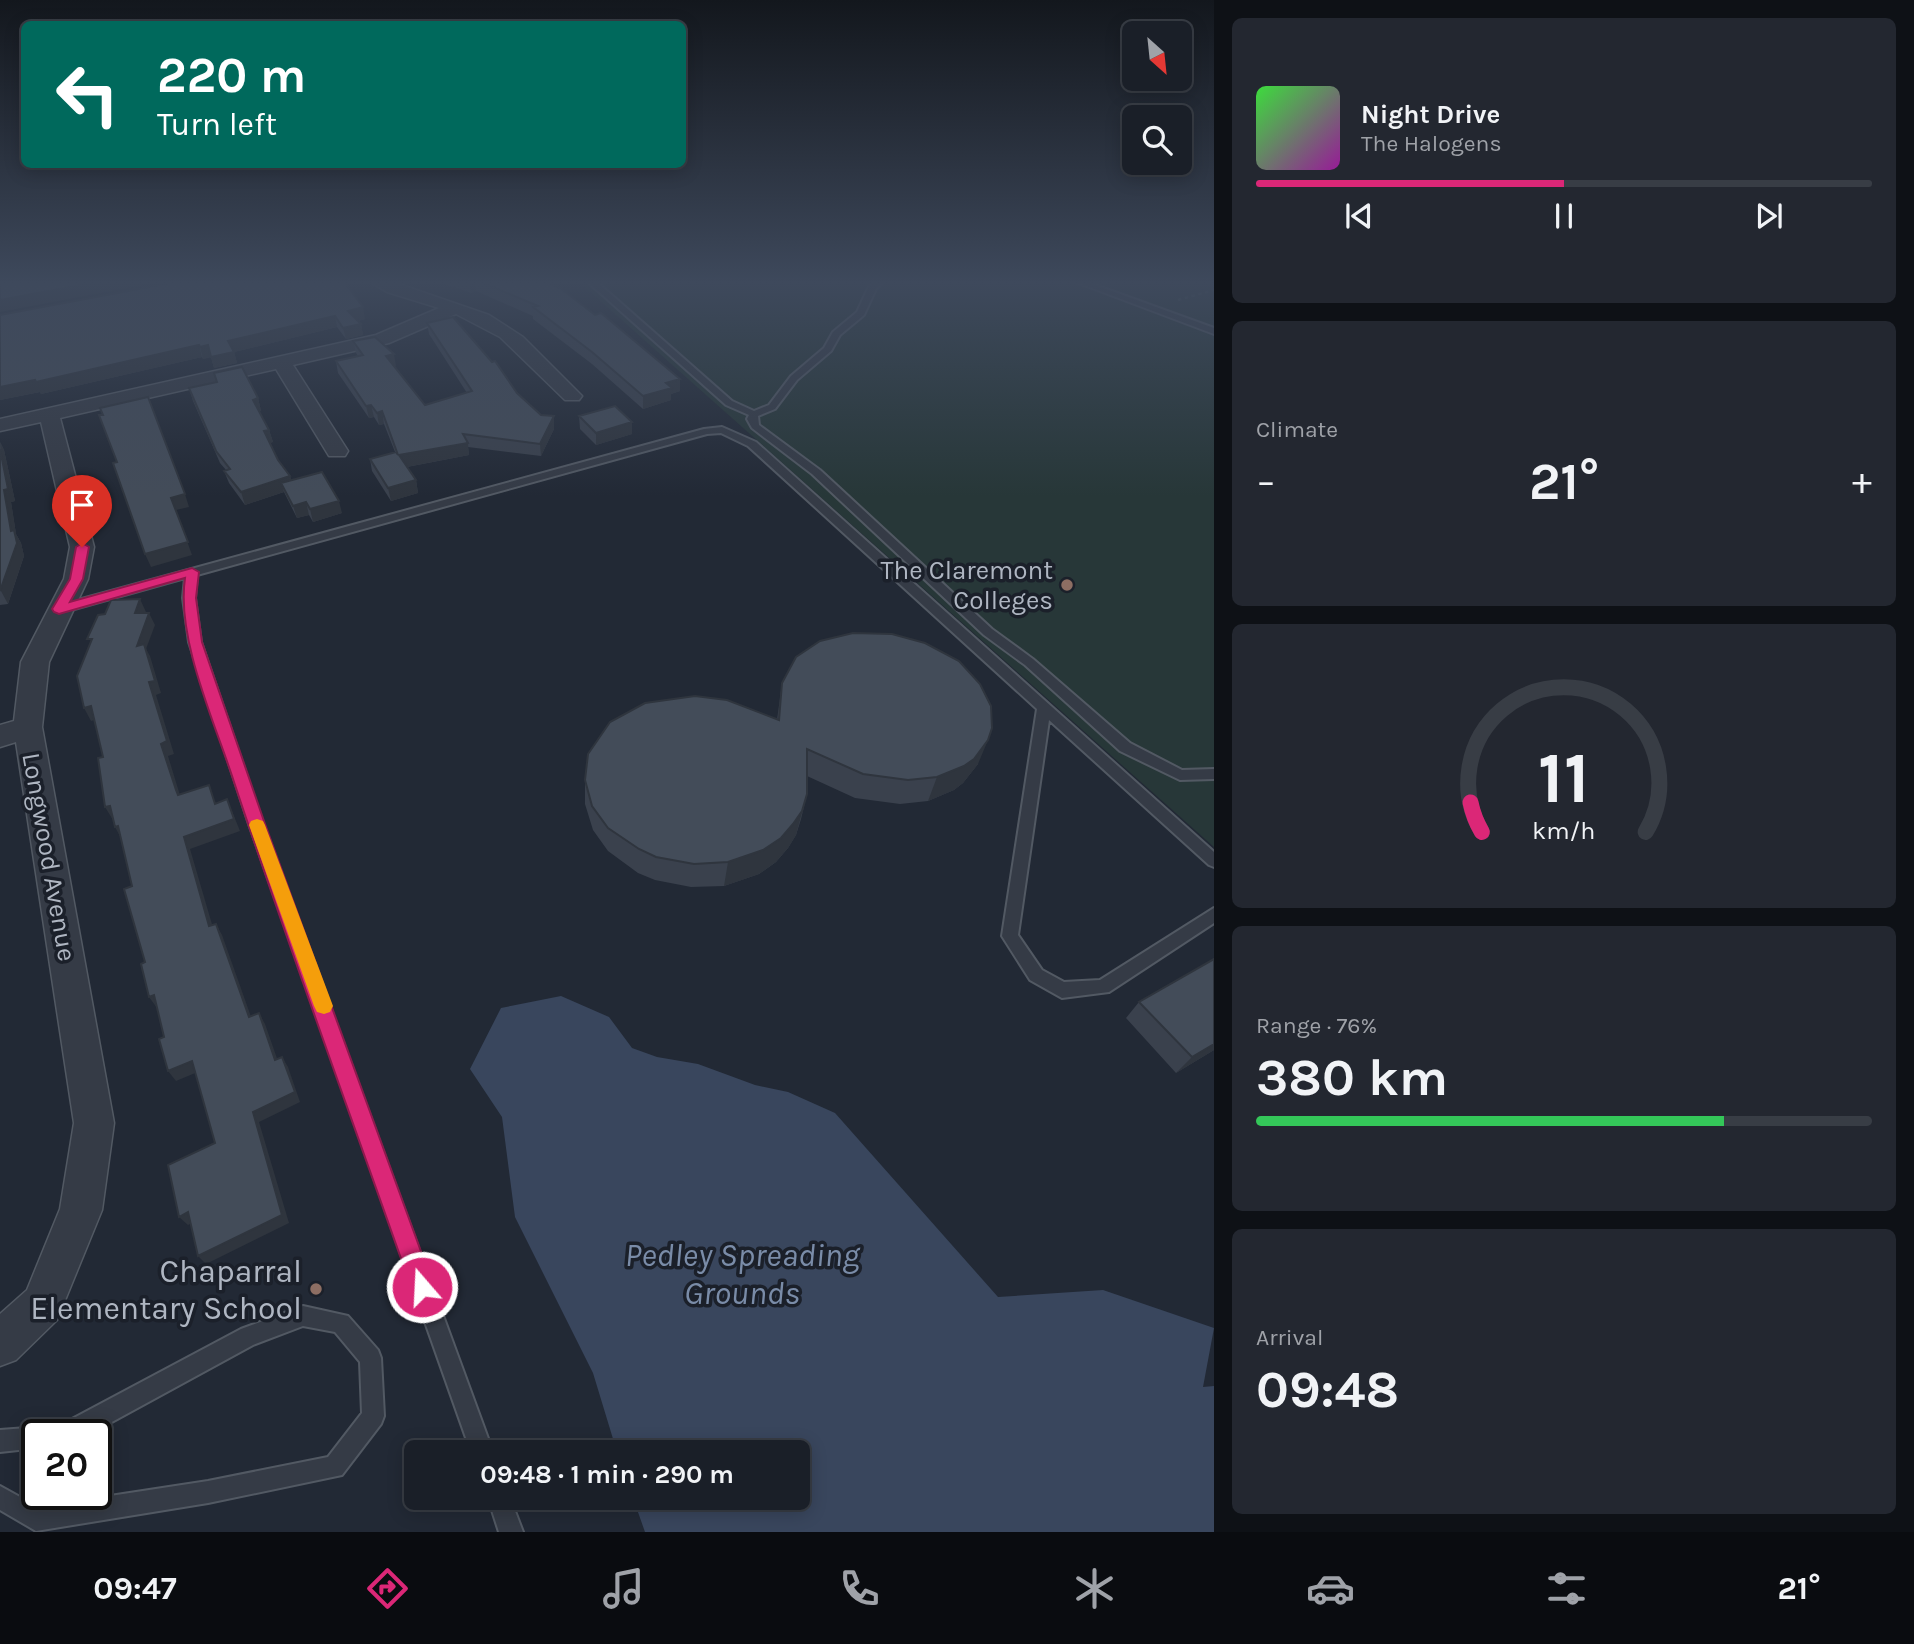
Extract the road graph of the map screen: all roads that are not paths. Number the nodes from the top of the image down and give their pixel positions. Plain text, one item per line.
1 (322, 353) edge
2 (529, 353) edge
3 (673, 353) edge
4 (823, 353) edge
5 (282, 363) junction
6 (572, 396) dead end
7 (49, 414) junction
8 (754, 414) junction
9 (0, 425) edge
10 (337, 452) dead end
11 (192, 572) junction
12 (59, 609) junction
13 (1044, 707) junction
14 (14, 731) edge
15 (1214, 774) edge
16 (1214, 861) edge
17 (1214, 915) edge
18 (0, 1344) edge
19 (95, 1419) edge
20 (21, 1439) edge
21 (478, 1440) edge
22 (0, 1441) edge
23 (0, 1497) edge
24 (112, 1507) edge
25 (21, 1510) edge
26 (21, 1510) edge
27 (93, 1510) edge
28 (503, 1510) edge
29 (511, 1532) edge

1 - 5 street
2 - 6 street
3 - 8 lane
4 - 8 lane
5 - 7 street
5 - 10 street
7 - 9 street
7 - 12 street, Longwood Avenue
8 - 15 lane
11 - 12 lane
11 - 13 lane
11 - 21 lane
12 - 14 street, Longwood Avenue
13 - 16 lane
13 - 17 lane
14 - 18 street, Longwood Avenue
19 - 24 lane
20 - 22 lane
23 - 26 lane
25 - 27 lane
28 - 29 lane

